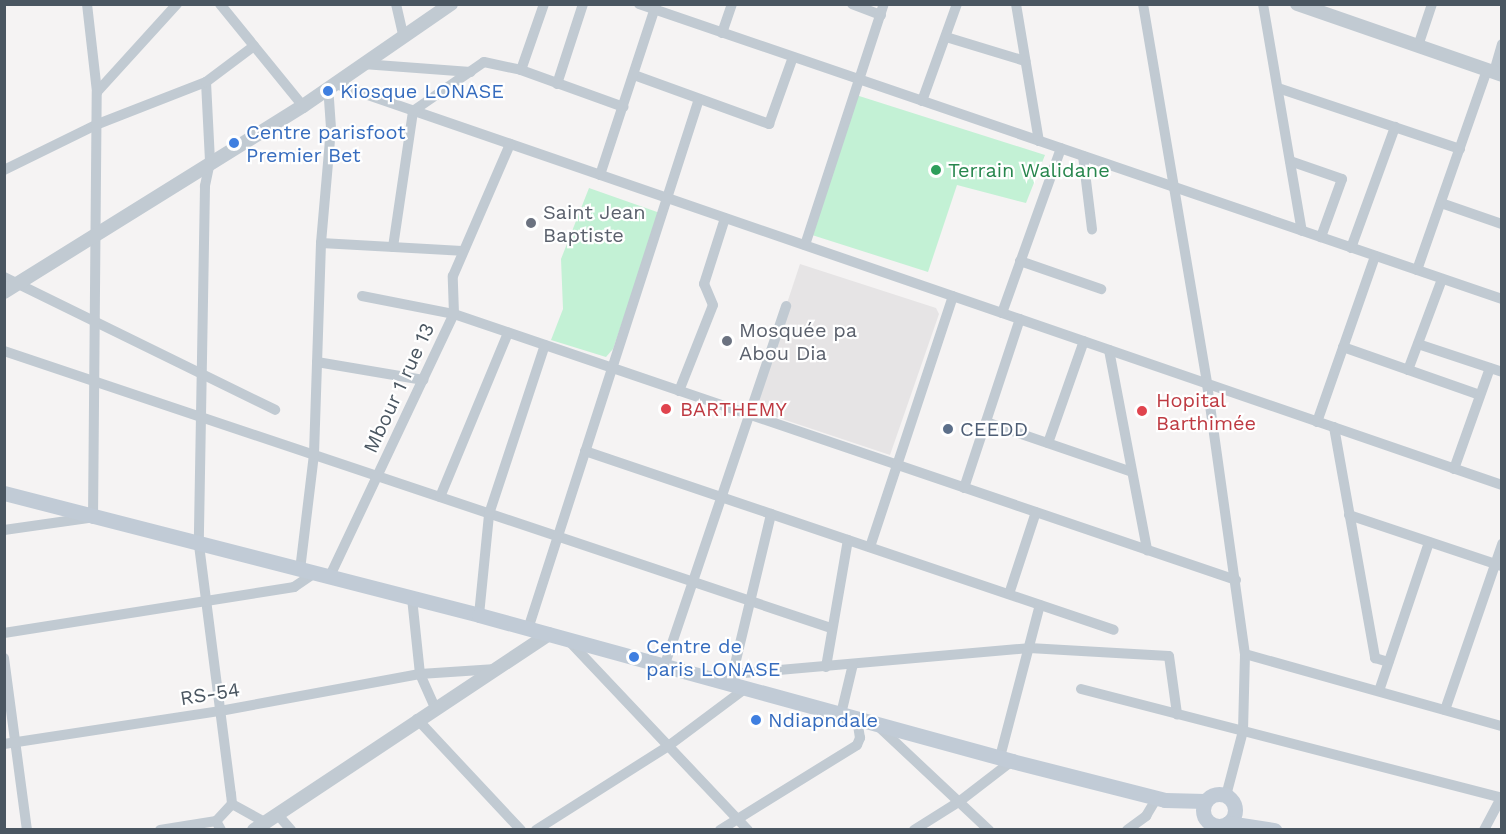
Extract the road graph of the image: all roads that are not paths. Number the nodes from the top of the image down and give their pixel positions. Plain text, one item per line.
1 (87, 4) edge
2 (177, 4) edge
3 (220, 4) edge
4 (396, 4) edge
5 (451, 4) edge
6 (544, 4) edge
7 (583, 4) edge
8 (639, 4) edge
9 (732, 4) edge
10 (852, 4) edge
11 (957, 4) edge
12 (1016, 4) edge
13 (1143, 4) edge
14 (1263, 4) edge
15 (1432, 4) edge
16 (1298, 5) edge
17 (656, 7) edge
18 (883, 10) edge
19 (722, 33) junction
20 (403, 35) junction
21 (946, 37) junction
22 (1502, 44) edge
23 (254, 46) junction
24 (1418, 46) junction
25 (793, 57) junction
26 (1025, 61) junction
27 (363, 64) junction
28 (521, 70) junction
29 (471, 72) junction
30 (1494, 72) edge
31 (634, 75) junction
32 (858, 79) junction
33 (206, 82) junction
34 (557, 84) junction
35 (332, 86) junction
36 (1278, 88) junction
37 (97, 92) junction
38 (699, 99) junction
39 (922, 101) junction
40 (303, 106) junction
41 (624, 107) junction
42 (413, 111) junction
43 (98, 124) junction
44 (1395, 127) junction
45 (1039, 141) junction
46 (510, 144) junction
47 (1060, 148) junction
48 (1460, 149) junction
49 (1083, 156) junction
50 (1290, 161) junction
51 (210, 162) junction
52 (4, 170) edge
53 (600, 175) junction
54 (1173, 187) junction
55 (667, 198) junction
56 (1441, 202) junction
57 (725, 218) junction
58 (1502, 224) edge
59 (1092, 229) dead end
60 (1302, 231) junction
61 (96, 234) junction
62 (1321, 237) junction
63 (321, 243) junction
64 (805, 245) junction
65 (393, 247) junction
66 (1351, 248) junction
67 (462, 252) junction
68 (1375, 256) junction
69 (1020, 261) junction
70 (1417, 270) junction
71 (4, 277) edge
72 (1442, 279) junction
73 (18, 283) junction
74 (1101, 288) dead end
75 (4, 292) edge
76 (362, 296) dead end
77 (953, 296) junction
78 (1502, 299) edge
79 (786, 306) dead end
80 (1002, 313) junction
81 (454, 314) junction
82 (1020, 319) junction
83 (95, 320) junction
84 (508, 333) junction
85 (1084, 341) junction
86 (1418, 344) junction
87 (545, 345) junction
88 (1343, 347) junction
89 (1109, 350) junction
90 (4, 351) edge
91 (317, 362) junction
92 (612, 368) junction
93 (1490, 368) junction
94 (1408, 370) junction
95 (1502, 372) edge
96 (204, 375) junction
97 (423, 380) junction
98 (94, 381) junction
99 (1207, 384) junction
100 (679, 391) junction
101 (1480, 395) junction
102 (275, 410) dead end
103 (748, 414) junction
104 (203, 417) junction
105 (986, 422) junction
106 (1317, 422) junction
107 (1334, 428) junction
108 (1048, 443) junction
109 (585, 451) junction
110 (314, 454) junction
111 (897, 465) junction
112 (1454, 469) junction
113 (1132, 472) junction
114 (377, 476) junction
115 (1502, 485) edge
116 (964, 488) junction
117 (4, 494) edge
118 (440, 497) junction
119 (722, 497) junction
120 (1036, 512) junction
121 (489, 514) junction
122 (771, 514) junction
123 (1349, 515) junction
124 (90, 518) junction
125 (4, 530) edge
126 (558, 537) junction
127 (848, 540) junction
128 (1429, 542) junction
129 (1502, 544) edge
130 (199, 545) junction
131 (870, 547) junction
132 (1147, 550) junction
133 (1498, 565) edge
134 (307, 572) junction
135 (329, 578) junction
136 (1236, 580) junction
137 (693, 582) junction
138 (1009, 594) junction
139 (204, 598) junction
140 (412, 598) junction
141 (750, 601) junction
142 (1040, 605) junction
143 (479, 615) junction
144 (831, 628) junction
145 (528, 629) junction
146 (1114, 630) dead end
147 (4, 633) edge
148 (549, 634) junction
149 (570, 642) junction
150 (1029, 648) junction
151 (1245, 654) junction
152 (4, 658) edge
153 (1388, 662) junction
154 (665, 664) junction
155 (853, 664) junction
156 (826, 667) junction
157 (500, 669) junction
158 (420, 674) junction
159 (732, 679) junction
160 (746, 688) junction
161 (1081, 689) dead end
162 (1378, 691) junction
163 (435, 708) junction
164 (1445, 710) junction
165 (220, 711) junction
166 (841, 714) junction
167 (1177, 714) junction
168 (857, 718) junction
169 (417, 719) junction
170 (874, 723) junction
171 (1502, 726) edge
172 (1243, 731) junction
173 (10, 743) edge
174 (666, 747) junction
175 (1006, 759) junction
176 (1226, 796) junction
177 (1501, 798) edge
178 (1161, 799) junction
179 (960, 801) junction
180 (232, 804) junction
181 (278, 815) junction
182 (1206, 817) edge
183 (737, 818) junction
184 (1228, 821) edge
185 (218, 825) edge
186 (260, 826) edge
187 (1265, 828) edge
188 (27, 830) edge
189 (160, 830) edge
190 (291, 830) edge
191 (521, 830) edge
192 (536, 830) edge
193 (720, 830) edge
194 (748, 830) edge
195 (914, 830) edge
196 (989, 830) edge
197 (1127, 830) edge
198 (1484, 830) edge

1 - 37 street
2 - 37 street
3 - 23 street
4 - 20 street
5 - 20 street
6 - 28 street
7 - 34 street
8 - 17 street
9 - 19 street
10 - 18 street
11 - 21 street
12 - 26 street
13 - 54 street
14 - 36 street
15 - 24 street
16 - 24 street
17 - 19 street
17 - 31 street
18 - 32 street
19 - 25 street
20 - 27 street
21 - 26 street
21 - 39 street
22 - 30 street
23 - 33 street
23 - 40 street
24 - 30 street
25 - 32 street
25 - 38 street
26 - 45 street
27 - 29 street
27 - 35 street
28 - 29 street
28 - 34 street
29 - 42 street
30 - 48 street
31 - 38 street
31 - 41 street
32 - 39 street
32 - 64 street
33 - 43 street
33 - 51 street
34 - 41 street
35 - 40 street
35 - 42 street
35 - 63 street
36 - 44 street
36 - 50 street
37 - 43 street
38 - 55 street
39 - 45 street
40 - 51 street
41 - 53 street
42 - 46 street
42 - 65 street
43 - 52 street
43 - 61 street
44 - 48 street
44 - 66 street
45 - 47 street
46 - 53 street
46 - 67 street, Mbour 1 rue 13
47 - 49 street
47 - 69 street
48 - 56 street
49 - 54 street
49 - 59 street
50 - 60 street
50 - 62 street
51 - 61 street
51 - 96 street
53 - 55 street
54 - 60 street
54 - 99 street
55 - 57 street
55 - 92 street
56 - 58 street
56 - 70 street
57 - 64 street
57 - 100 street
60 - 62 street
61 - 73 street
61 - 83 street
62 - 66 street
63 - 65 street
63 - 91 street
64 - 77 street
65 - 67 street
66 - 68 street
67 - 81 street, Mbour 1 rue 13
68 - 70 street
68 - 88 street
69 - 74 street
69 - 80 street
70 - 72 street
71 - 73 street
72 - 78 street
72 - 86 street
73 - 75 street
73 - 83 street
76 - 81 street
77 - 80 street
77 - 111 street
79 - 103 street
80 - 82 street
81 - 84 street
81 - 97 street, Mbour 1 rue 13
82 - 85 street
82 - 105 street
83 - 96 street
83 - 98 street
84 - 87 street
84 - 118 street
85 - 89 street
85 - 108 street
86 - 93 street
86 - 94 street
87 - 92 street
87 - 121 street
88 - 94 street
88 - 106 street
89 - 99 street
89 - 113 street
90 - 98 street
91 - 97 street
91 - 110 street
92 - 100 street
92 - 109 street
93 - 95 street
93 - 101 street
94 - 101 street
96 - 102 street
96 - 104 street
97 - 114 street, Mbour 1 rue 13
98 - 104 street
98 - 124 street
99 - 106 street
99 - 136 street
100 - 103 street
101 - 112 street
103 - 111 street
103 - 119 street
104 - 110 street
104 - 130 street
105 - 108 street
105 - 116 street
106 - 107 street
107 - 112 street
107 - 123 street
108 - 113 street
109 - 119 street
109 - 126 street
110 - 114 street
110 - 134 street
111 - 116 street
111 - 131 street
112 - 115 street
113 - 132 street
114 - 118 street
114 - 135 street, Mbour 1 rue 13
116 - 120 street
117 - 124 main road
118 - 121 street
119 - 122 street
119 - 137 street
120 - 132 street
120 - 138 street
121 - 126 street
121 - 143 street
122 - 127 street
122 - 141 street
123 - 128 street
123 - 153 street
124 - 125 street
124 - 130 main road
126 - 137 street
126 - 145 street
127 - 131 street
127 - 144 street
128 - 133 street
128 - 153 street
129 - 133 street
130 - 134 main road
130 - 139 street
131 - 138 street
132 - 136 street
133 - 164 street
134 - 135 main road
134 - 139 street
135 - 140 main road
136 - 151 street
137 - 141 street
137 - 154 street
138 - 142 street
139 - 147 street
139 - 165 street
140 - 143 main road
140 - 158 street
141 - 144 street
141 - 159 street
142 - 146 street
142 - 150 street
143 - 145 main road
144 - 156 street
145 - 148 main road
148 - 149 main road
148 - 157 street
149 - 154 main road
149 - 174 street
150 - 155 street
150 - 167 street
150 - 175 street
151 - 162 street
151 - 172 street
152 - 173 street
153 - 162 street
154 - 159 main road
155 - 156 street
155 - 166 street
156 - 159 street
157 - 158 street, RS-54
157 - 163 street
158 - 163 street
158 - 165 street, RS-54
159 - 160 main road
160 - 166 main road
160 - 174 street
161 - 167 street
162 - 164 street
163 - 169 street
164 - 171 street
165 - 173 street, RS-54
165 - 180 street
166 - 168 main road
167 - 172 street
168 - 170 main road
168 - 183 street
169 - 181 street
169 - 191 street
170 - 175 main road
170 - 179 street
172 - 176 street
172 - 177 street
173 - 188 street
174 - 183 street
174 - 192 street
175 - 178 main road
175 - 179 street
176 - 182 main road
176 - 184 main road
177 - 198 street
178 - 182 main road
178 - 197 street
179 - 195 street
179 - 196 street
180 - 185 street
180 - 186 street
181 - 186 street
181 - 190 street
182 - 184 main road
183 - 193 street
183 - 194 street
184 - 187 main road
185 - 189 street

